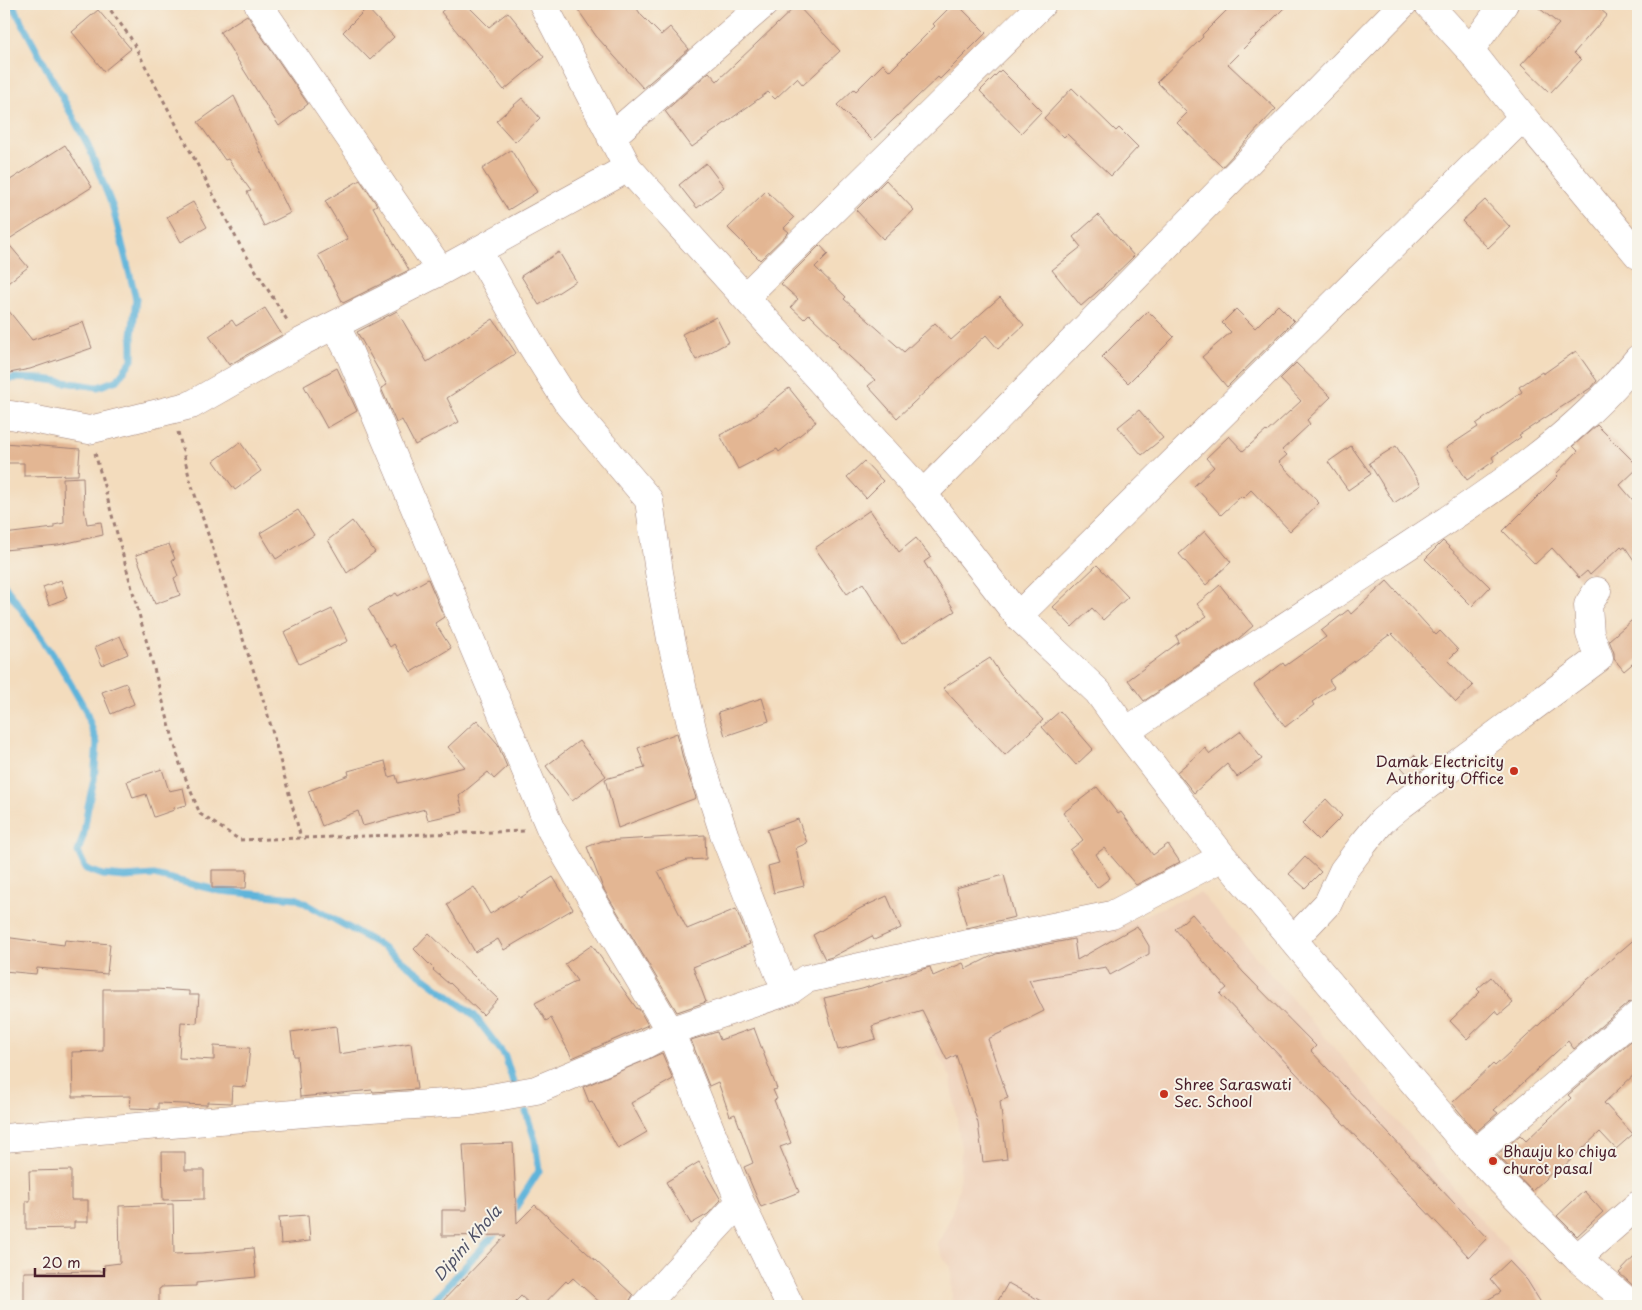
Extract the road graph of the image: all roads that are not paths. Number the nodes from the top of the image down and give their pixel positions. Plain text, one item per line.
1 (258, 4) edge
2 (543, 4) edge
3 (764, 4) edge
4 (1042, 4) edge
5 (1402, 4) edge
6 (1428, 4) edge
7 (1504, 4) edge
8 (1470, 50) junction
9 (1523, 117) junction
10 (611, 137) junction
11 (628, 168) junction
12 (478, 251) junction
13 (1638, 255) edge
14 (441, 271) junction
15 (745, 297) junction
16 (335, 325) junction
17 (1638, 359) edge
18 (4, 415) edge
19 (923, 494) junction
20 (1597, 591) dead end
21 (1018, 616) junction
22 (1126, 732) junction
23 (1223, 856) junction
24 (1293, 940) junction
25 (789, 990) junction
26 (1638, 1015) edge
27 (670, 1031) junction
28 (4, 1138) edge
29 (1474, 1154) junction
30 (740, 1202) junction
31 (1638, 1205) edge
32 (1577, 1258) junction
33 (644, 1306) edge
34 (790, 1306) edge
35 (1633, 1306) edge

1 - 14 street
2 - 10 street
3 - 10 street
4 - 15 street
5 - 19 street
6 - 8 street
7 - 8 street
8 - 9 street
9 - 13 street
9 - 21 street
10 - 11 street
11 - 12 street
11 - 15 street
12 - 14 street
12 - 25 street
14 - 16 street
15 - 19 street
16 - 18 street
16 - 27 street
17 - 22 street
19 - 21 street
20 - 24 street
21 - 22 street
22 - 23 street
23 - 24 street
23 - 25 street
24 - 29 street
25 - 27 street
26 - 29 street
27 - 28 street
27 - 30 street
29 - 32 street
30 - 33 street
30 - 34 street
31 - 32 street
32 - 35 street

